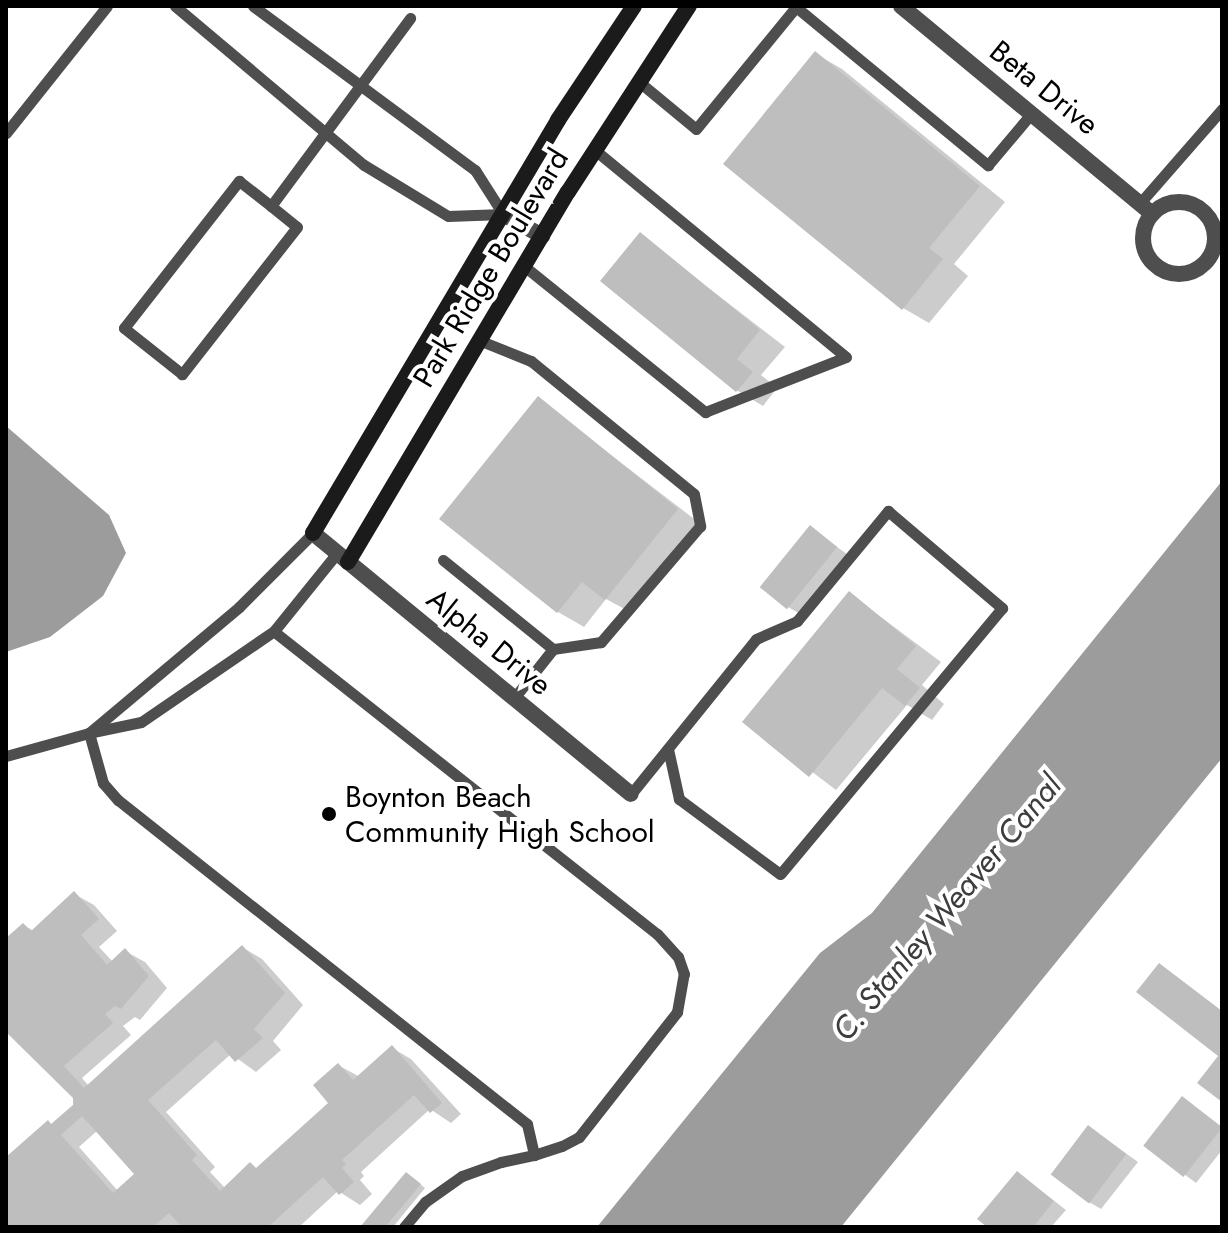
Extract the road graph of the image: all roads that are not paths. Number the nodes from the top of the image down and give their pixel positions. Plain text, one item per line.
1 (107, 6) edge
2 (175, 6) edge
3 (253, 6) edge
4 (634, 6) edge
5 (689, 6) edge
6 (901, 6) edge
7 (410, 18) dead end
8 (638, 81) junction
9 (359, 87) junction
10 (1222, 109) edge
11 (1031, 114) junction
12 (6, 133) edge
13 (324, 134) junction
14 (594, 149) junction
15 (271, 206) junction
16 (1146, 209) junction
17 (503, 214) junction
18 (542, 236) junction
19 (524, 266) junction
20 (481, 341) junction
21 (313, 533) junction
22 (343, 558) junction
23 (443, 560) dead end
24 (274, 631) junction
25 (553, 649) junction
26 (514, 698) junction
27 (89, 733) junction
28 (668, 749) junction
29 (6, 756) edge
30 (631, 794) joint
31 (534, 1155) junction
32 (404, 1227) edge

1 - 12 lane
2 - 13 lane
3 - 9 lane
4 - 17 street, Park Ridge Boulevard
5 - 8 street, Park Ridge Boulevard
6 - 11 street, Beta Drive
7 - 9 lane
8 - 11 lane
8 - 14 street, Park Ridge Boulevard
9 - 13 lane
9 - 17 lane
10 - 16 lane
11 - 16 street, Beta Drive
13 - 15 lane
13 - 17 lane
14 - 18 street, Park Ridge Boulevard
14 - 19 lane
15 - 15 lane
16 - 16 street
17 - 18 street
17 - 21 street, Park Ridge Boulevard
18 - 19 street, Park Ridge Boulevard
19 - 20 street, Park Ridge Boulevard
20 - 22 street, Park Ridge Boulevard
20 - 25 lane
21 - 22 street, Alpha Drive
21 - 27 lane
22 - 24 lane
22 - 26 street, Alpha Drive
23 - 25 lane
24 - 27 lane
24 - 31 lane
25 - 26 lane
26 - 30 street, Alpha Drive
27 - 29 lane
27 - 31 lane
28 - 28 lane
28 - 30 lane
31 - 32 lane

